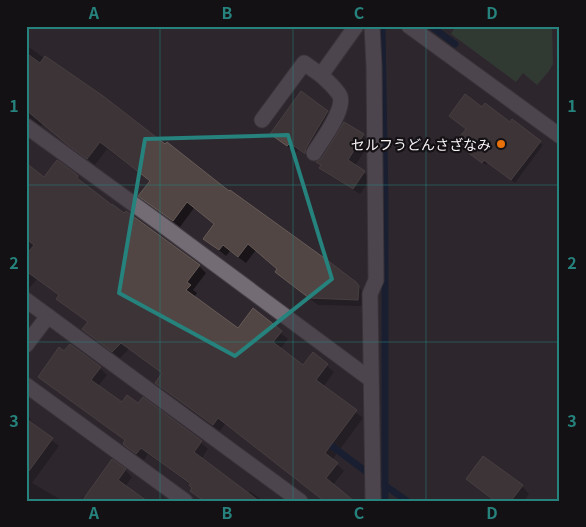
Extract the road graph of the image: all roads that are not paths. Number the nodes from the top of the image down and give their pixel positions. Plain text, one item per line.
1 (356, 26) edge
2 (372, 26) edge
3 (409, 26) edge
4 (321, 75) junction
5 (262, 120) dead end
6 (26, 126) edge
7 (560, 136) edge
8 (314, 153) dead end
9 (26, 300) edge
10 (48, 316) junction
11 (26, 345) edge
12 (370, 379) junction
13 (26, 385) edge
14 (295, 499) edge
15 (185, 501) edge
16 (373, 501) edge

1 - 4 street
2 - 12 street
3 - 7 street
4 - 5 street
4 - 8 street
6 - 12 street
9 - 10 street
10 - 11 street
10 - 14 street
12 - 16 street
13 - 15 street

